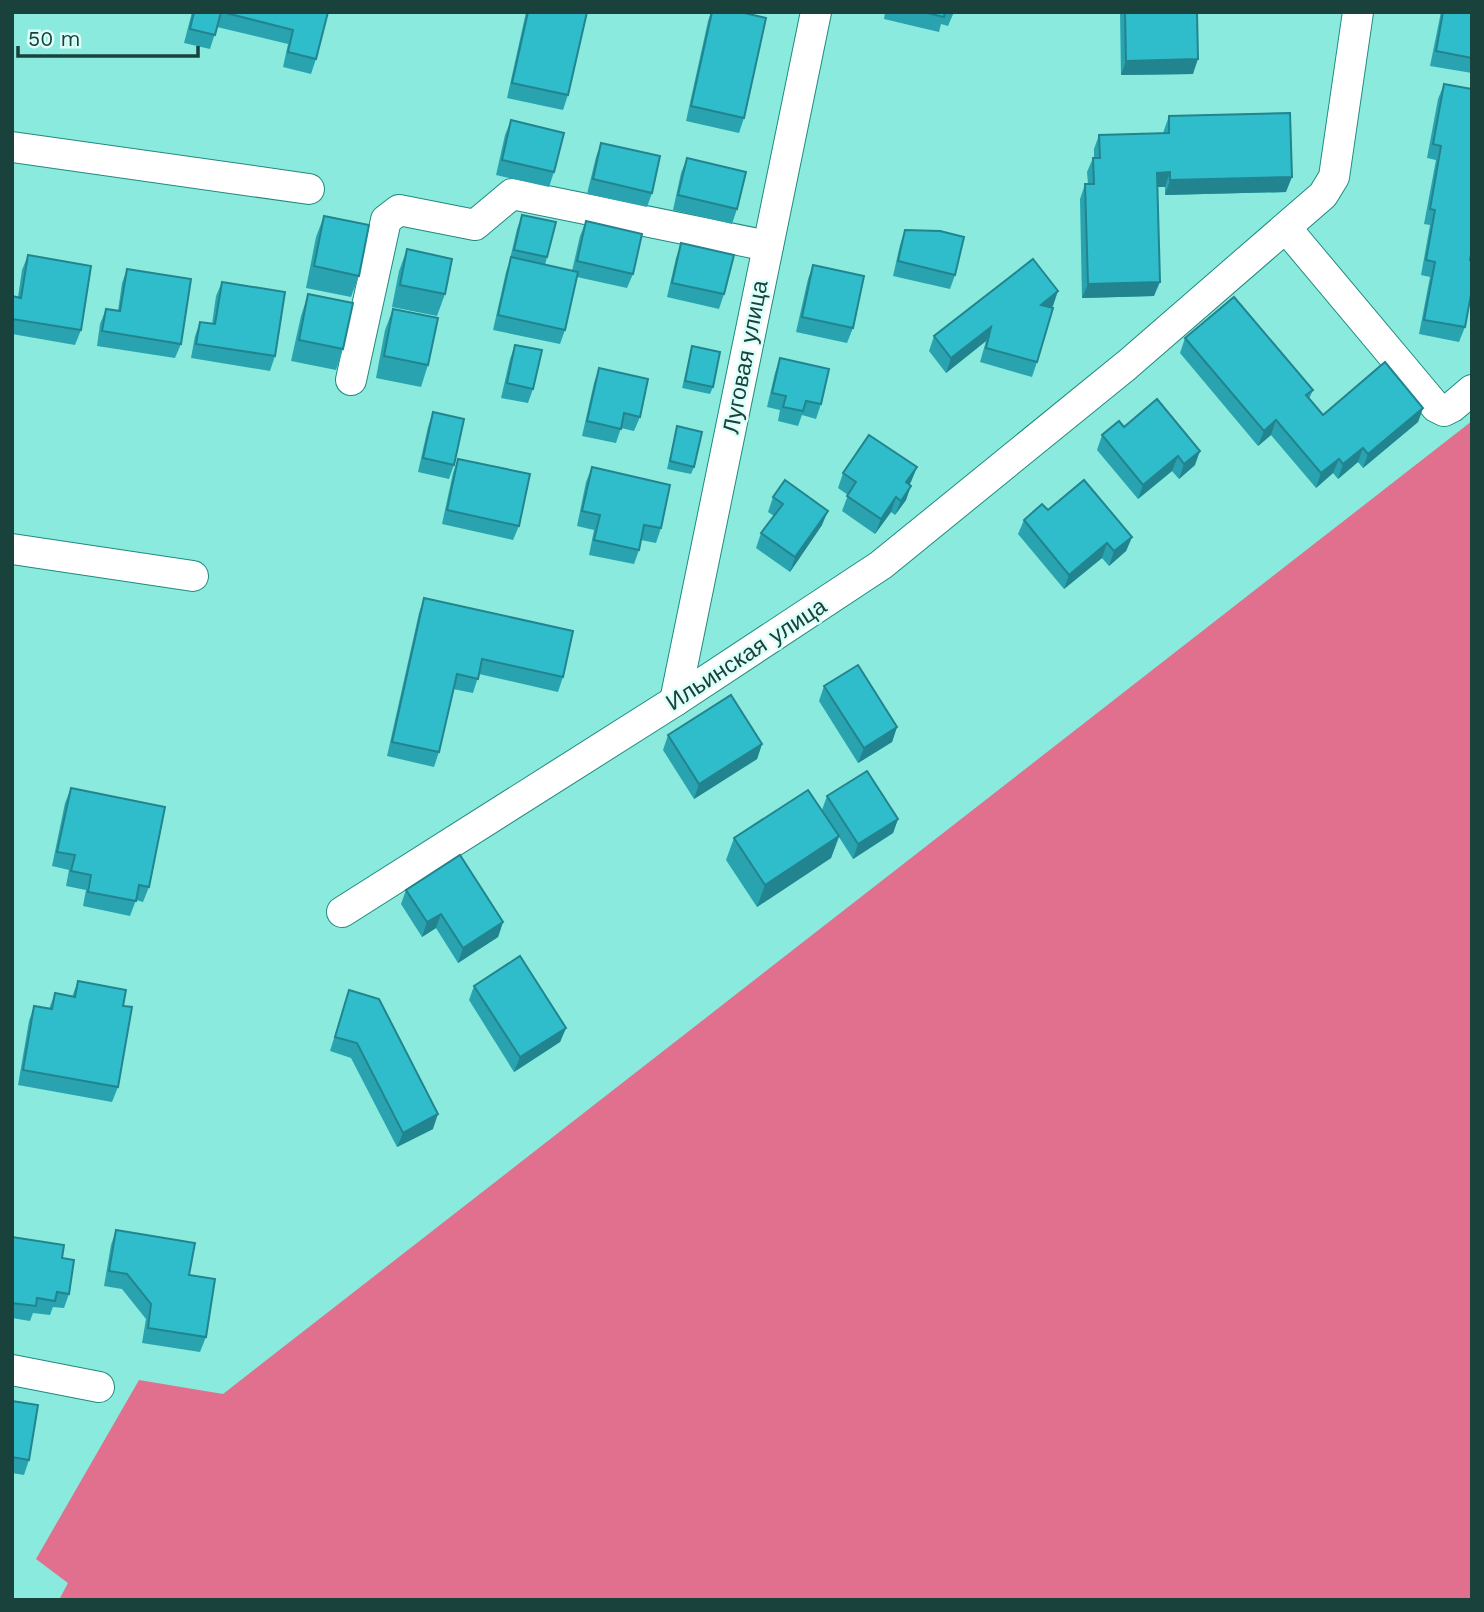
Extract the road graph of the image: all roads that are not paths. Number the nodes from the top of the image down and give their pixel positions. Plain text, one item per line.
1 (816, 12) edge
2 (1358, 12) edge
3 (12, 147) edge
4 (309, 189) dead end
5 (1286, 228) junction
6 (768, 246) junction
7 (351, 380) dead end
8 (1472, 390) edge
9 (12, 549) edge
10 (193, 576) dead end
11 (675, 701) junction
12 (342, 912) dead end
13 (12, 1370) edge
14 (99, 1387) dead end

1 - 6 lane, Луговая улица
2 - 5 lane, Ильинская улица
3 - 4 lane
5 - 8 lane
5 - 11 lane, Ильинская улица
6 - 7 lane
6 - 11 lane, Луговая улица
9 - 10 lane
11 - 12 lane, Ильинская улица
13 - 14 lane

